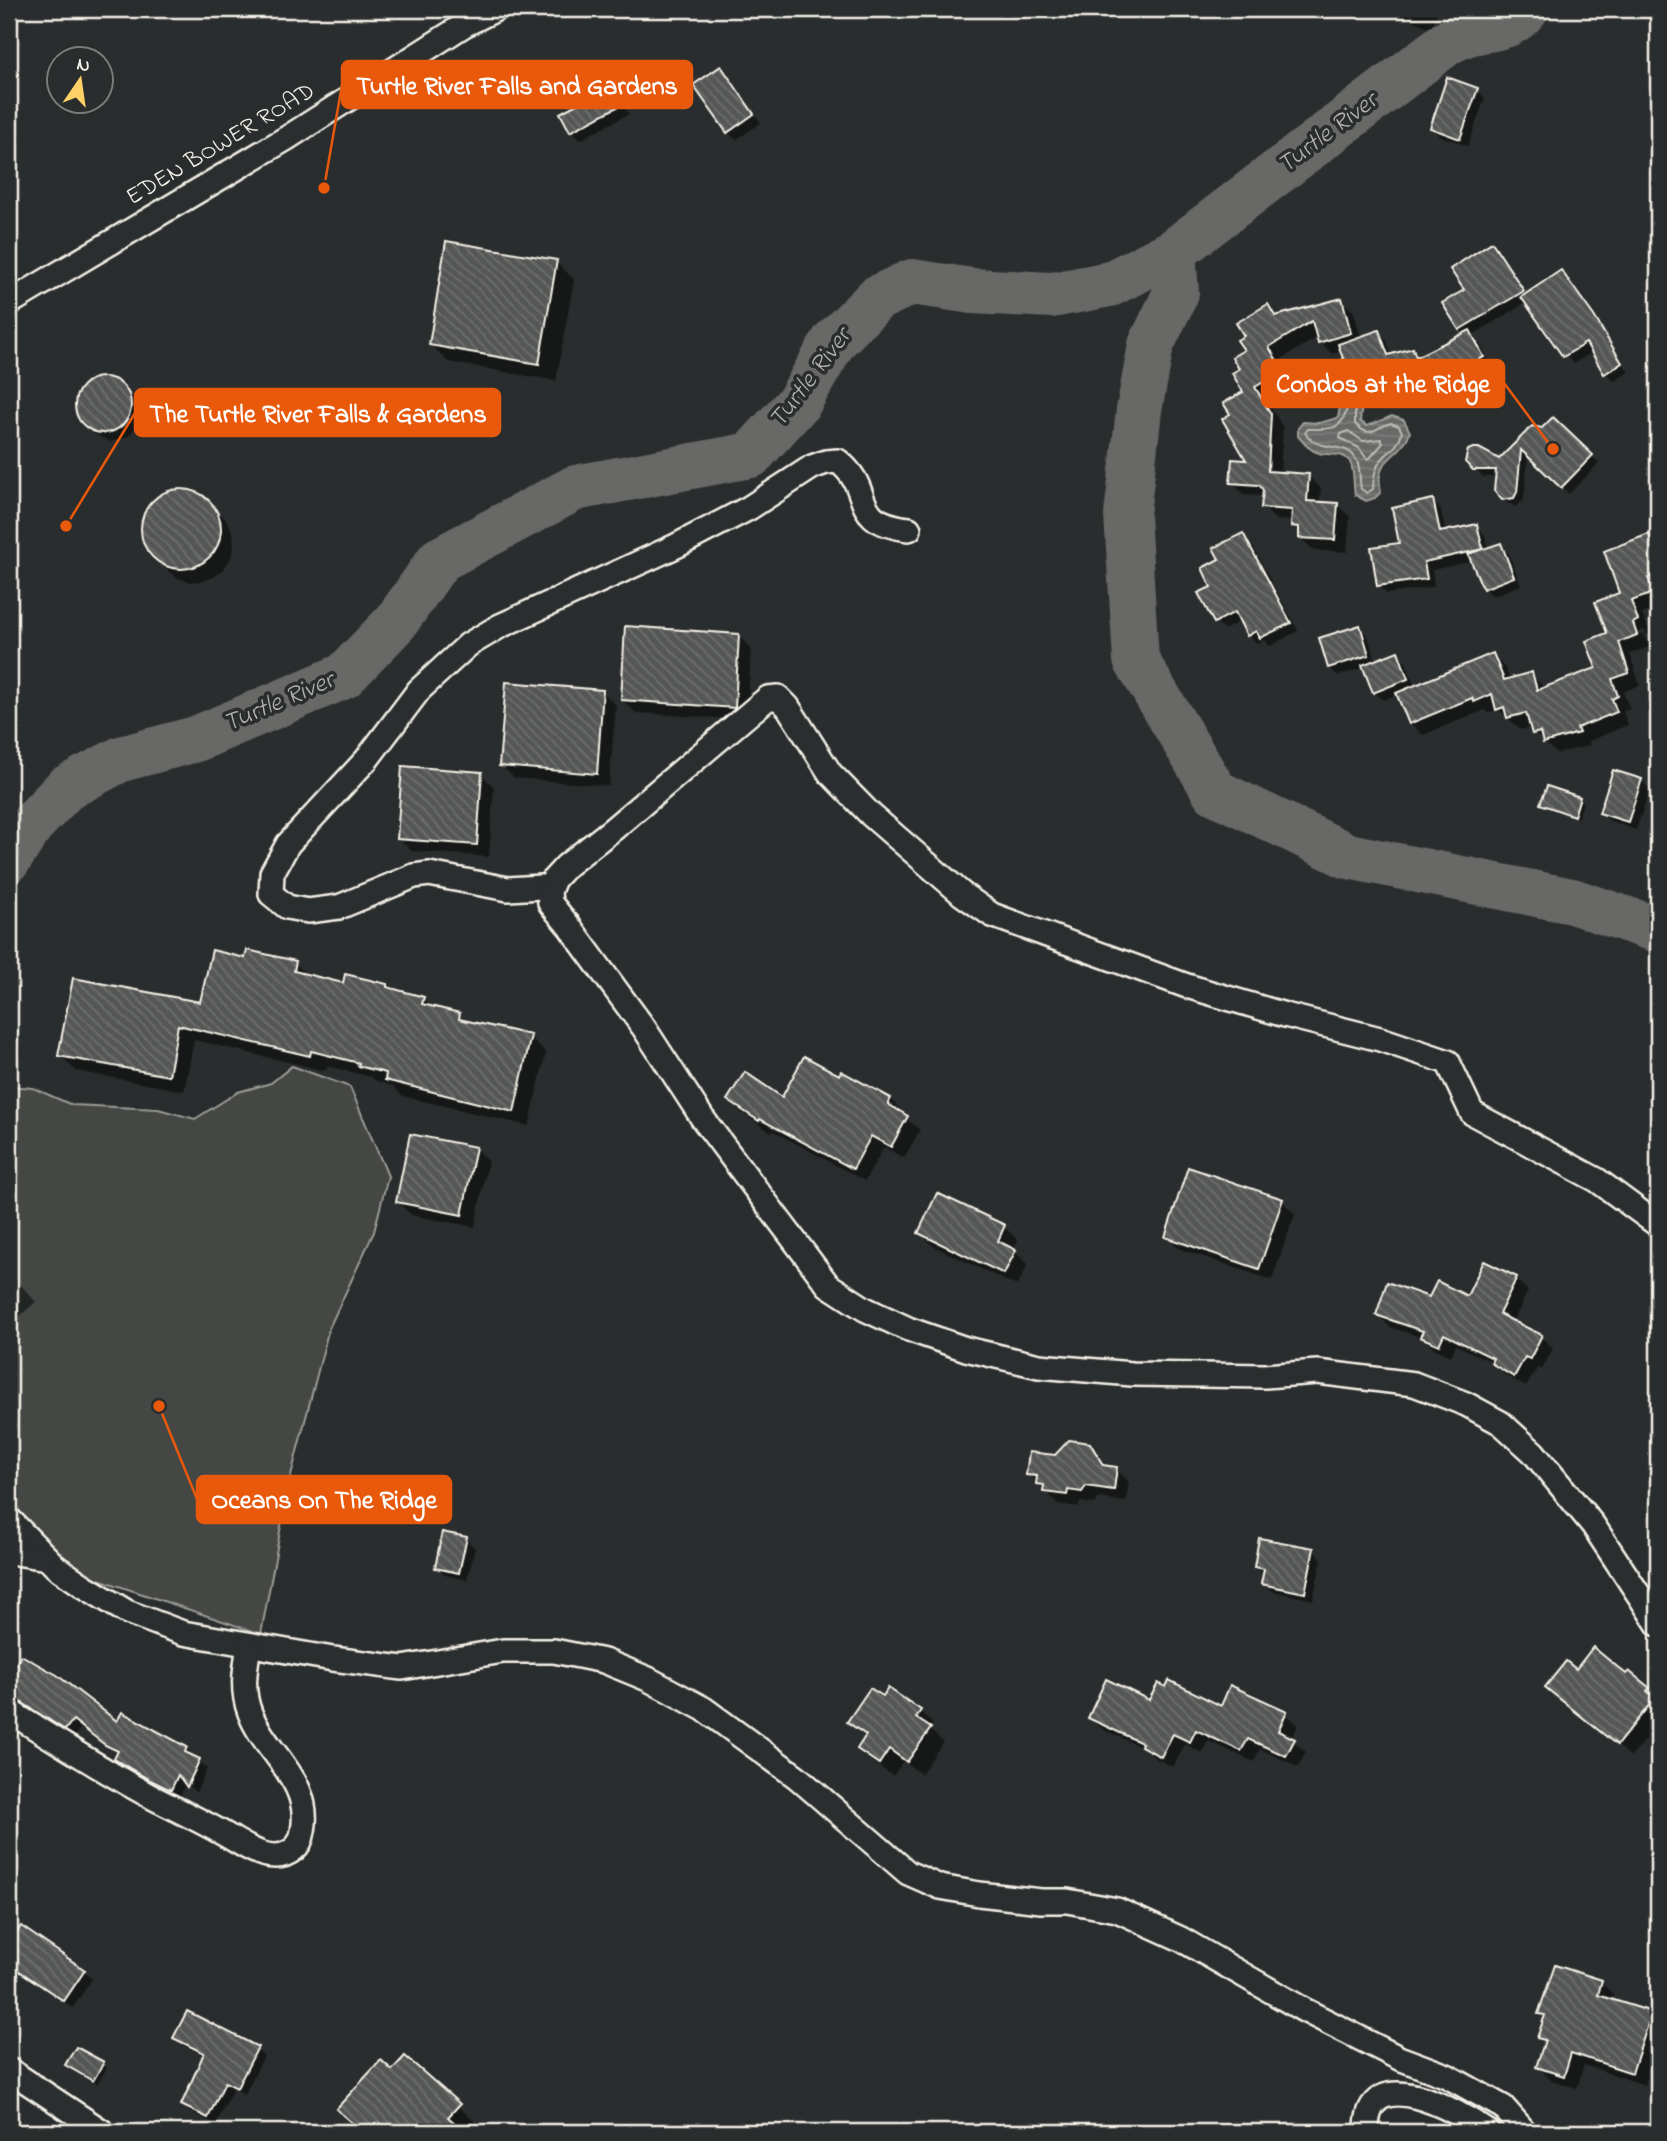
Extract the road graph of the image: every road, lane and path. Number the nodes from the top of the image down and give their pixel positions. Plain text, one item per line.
1 (496, 9) edge
2 (9, 303) edge
3 (909, 529) dead end
4 (549, 891) junction
5 (1658, 1225) edge
6 (9, 1520) edge
7 (9, 1552) edge
8 (47, 1558) junction
9 (1658, 1624) edge
10 (249, 1646) junction
11 (9, 1712) edge
12 (9, 2070) edge
13 (103, 2132) edge
14 (1367, 2132) edge
15 (1488, 2132) edge
16 (1525, 2132) edge

1 - 2 street, EDEN BOWER ROAD
3 - 4 street
4 - 5 street
4 - 9 street
6 - 8 street
7 - 8 street
8 - 10 street
10 - 11 street
10 - 16 street
12 - 13 street
14 - 15 street

